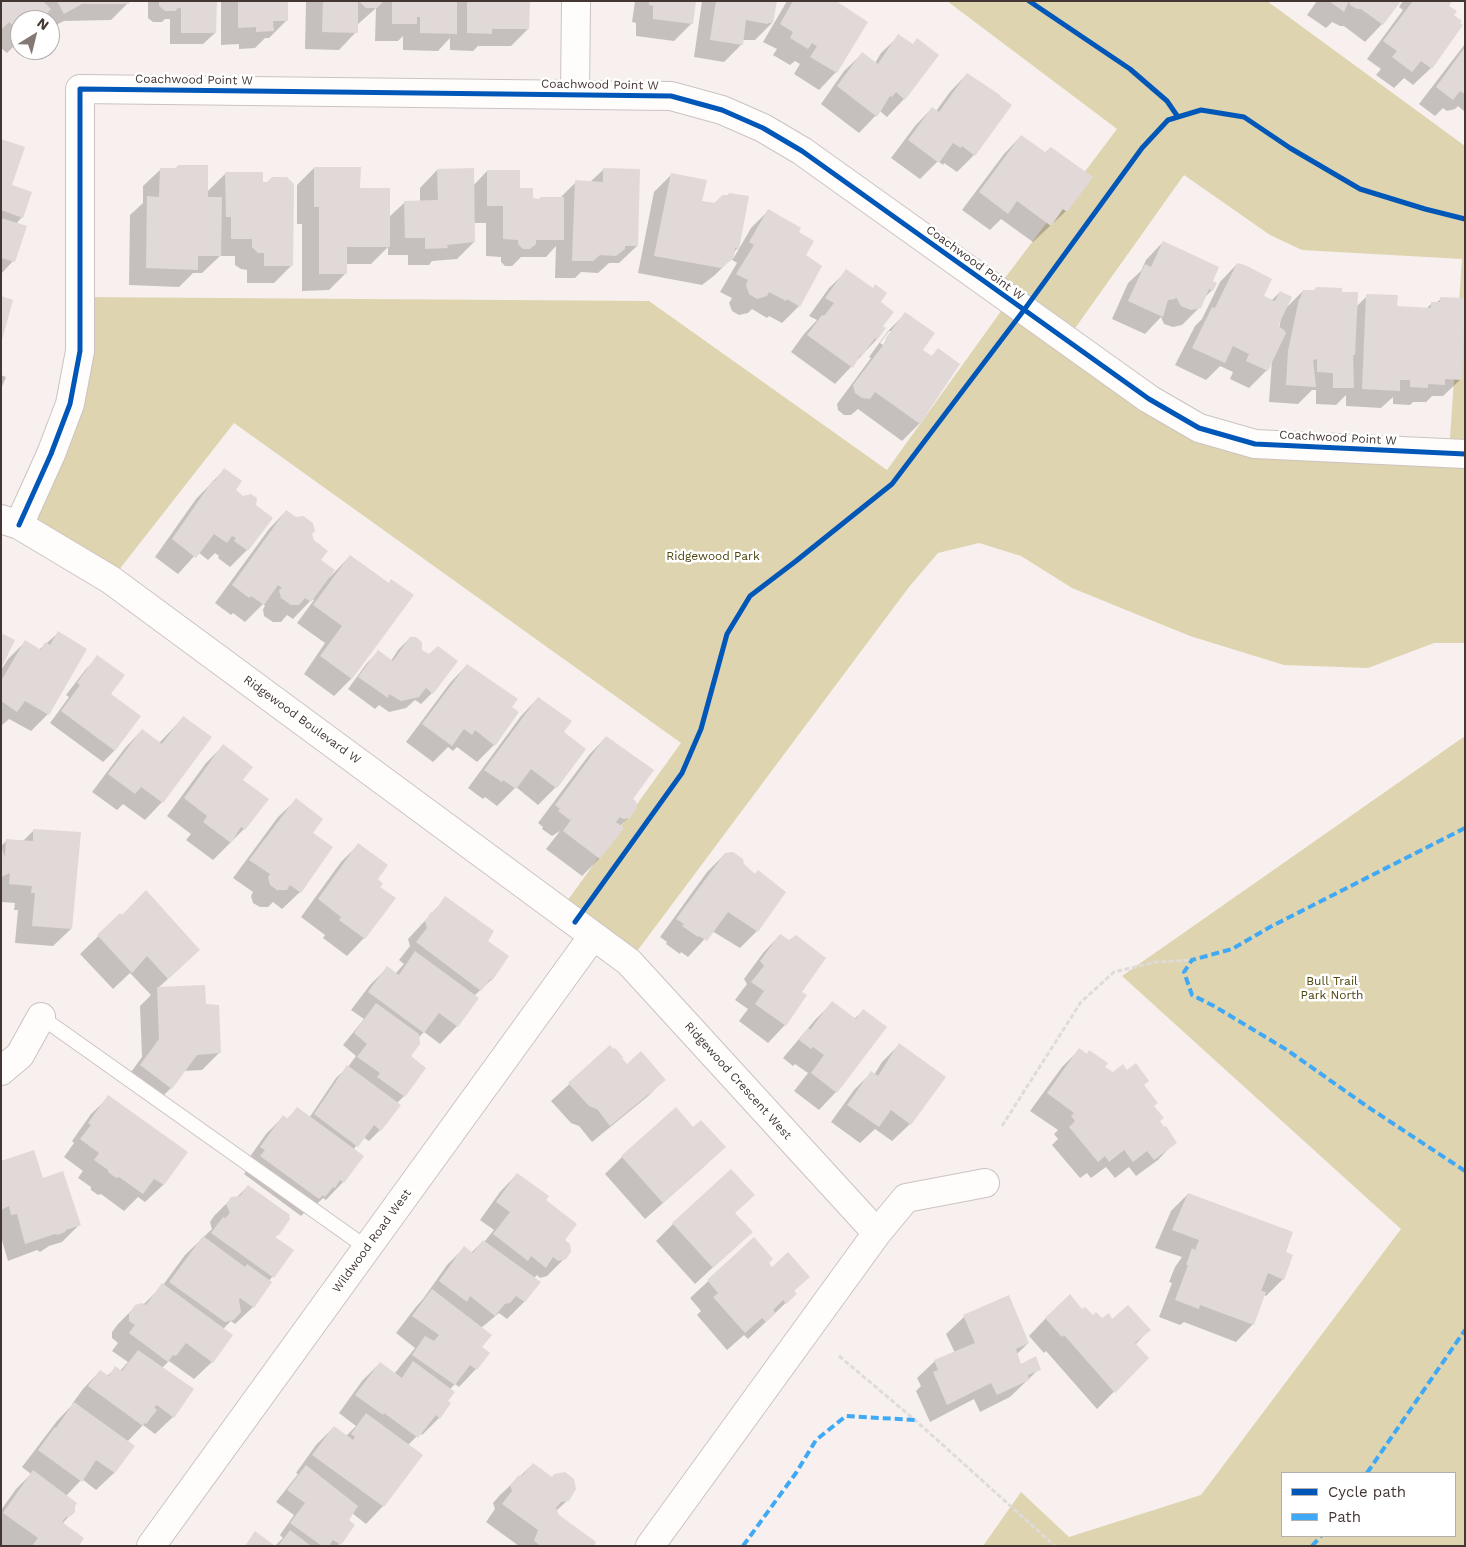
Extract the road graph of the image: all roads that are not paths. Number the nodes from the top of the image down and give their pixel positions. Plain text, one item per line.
1 (576, 1) edge
2 (575, 94) junction
3 (1465, 454) edge
4 (10, 522) edge
5 (593, 936) junction
6 (41, 1017) joint
7 (1, 1071) edge
8 (984, 1183) dead end
9 (877, 1233) junction
10 (367, 1248) junction
11 (151, 1546) edge
12 (650, 1546) edge

1 - 2 street
2 - 3 street, Coachwood Point W
2 - 4 street, Coachwood Point W
4 - 5 street, Ridgewood Boulevard W
5 - 9 street, Ridgewood Crescent West
5 - 10 street, Wildwood Road West
6 - 7 street
6 - 10 lane
8 - 9 street
9 - 12 street
10 - 11 street, Wildwood Road West

